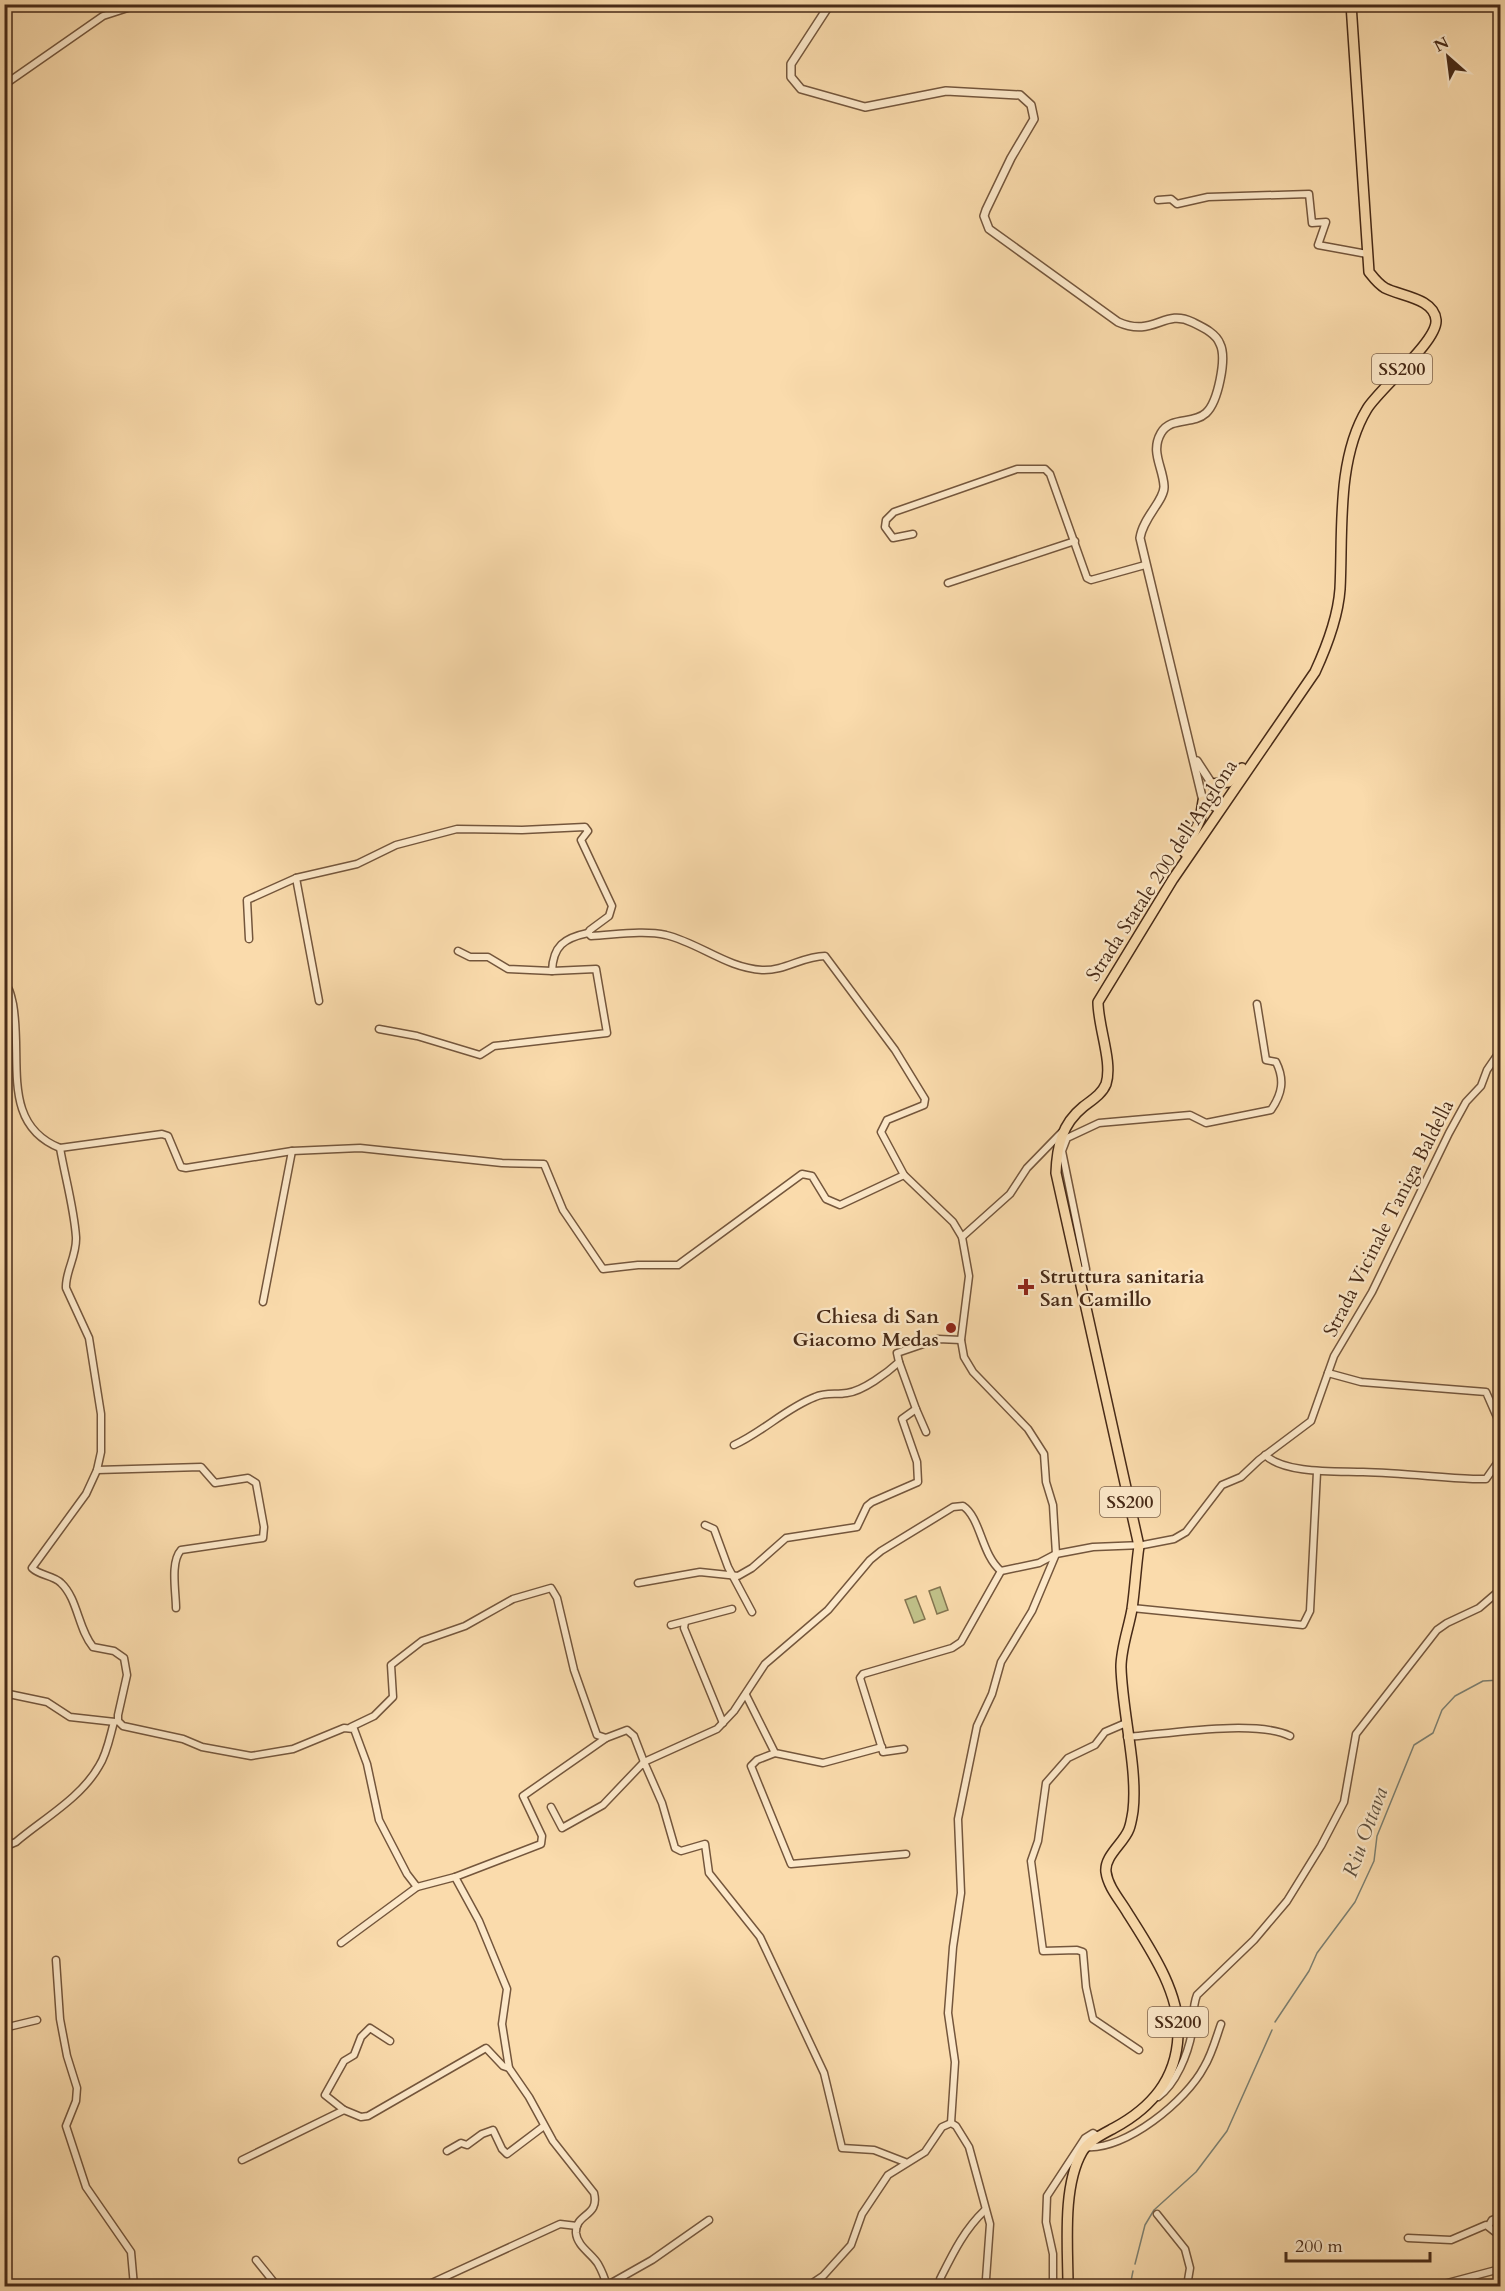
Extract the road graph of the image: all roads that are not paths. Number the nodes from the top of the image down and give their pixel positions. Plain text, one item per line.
1 (140, 4) edge
2 (830, 4) edge
3 (1351, 4) edge
4 (4, 85) edge
5 (1158, 200) dead end
6 (1367, 254) junction
7 (914, 534) dead end
8 (1075, 541) junction
9 (1145, 565) junction
10 (948, 583) dead end
11 (1262, 746) junction
12 (1194, 757) junction
13 (1212, 784) junction
14 (1203, 801) junction
15 (1220, 810) junction
16 (296, 879) junction
17 (1173, 879) junction
18 (588, 933) junction
19 (249, 939) dead end
20 (458, 951) dead end
21 (552, 971) junction
22 (4, 984) edge
23 (319, 1001) dead end
24 (1257, 1004) dead end
25 (380, 1029) dead end
26 (1500, 1051) edge
27 (1063, 1132) junction
28 (60, 1148) junction
29 (292, 1151) junction
30 (904, 1175) junction
31 (962, 1237) junction
32 (1078, 1271) junction
33 (263, 1302) dead end
34 (961, 1340) junction
35 (899, 1362) junction
36 (1328, 1372) junction
37 (916, 1409) junction
38 (1500, 1424) edge
39 (926, 1432) dead end
40 (734, 1445) dead end
41 (1265, 1455) junction
42 (1500, 1459) edge
43 (97, 1470) junction
44 (1317, 1472) junction
45 (705, 1525) dead end
46 (1137, 1533) junction
47 (1155, 1543) junction
48 (1139, 1546) junction
49 (1056, 1554) junction
50 (1137, 1560) junction
51 (1001, 1571) junction
52 (733, 1575) junction
53 (638, 1583) dead end
54 (1500, 1590) edge
55 (176, 1608) dead end
56 (1132, 1608) junction
57 (732, 1609) dead end
58 (752, 1612) dead end
59 (685, 1622) junction
60 (670, 1625) dead end
61 (4, 1693) edge
62 (746, 1695) junction
63 (116, 1721) junction
64 (723, 1723) junction
65 (1126, 1723) junction
66 (351, 1727) junction
67 (1290, 1736) dead end
68 (1127, 1737) junction
69 (606, 1738) junction
70 (882, 1747) junction
71 (904, 1749) dead end
72 (775, 1753) junction
73 (644, 1762) junction
74 (551, 1807) dead end
75 (4, 1847) edge
76 (906, 1854) dead end
77 (455, 1877) junction
78 (417, 1887) junction
79 (340, 1943) dead end
80 (56, 1960) dead end
81 (37, 2020) dead end
82 (1221, 2024) dead end
83 (4, 2028) edge
84 (390, 2041) dead end
85 (1139, 2050) dead end
86 (509, 2068) junction
87 (1155, 2099) junction
88 (344, 2110) junction
89 (951, 2123) junction
90 (544, 2126) junction
91 (1099, 2137) junction
92 (1086, 2147) junction
93 (447, 2151) dead end
94 (242, 2160) dead end
95 (905, 2162) junction
96 (985, 2210) junction
97 (1156, 2214) dead end
98 (1500, 2217) edge
99 (709, 2220) dead end
100 (1489, 2225) junction
101 (577, 2226) junction
102 (1500, 2236) edge
103 (1407, 2238) dead end
104 (256, 2260) dead end
105 (1500, 2269) edge
106 (940, 2279) dead end
107 (986, 2279) dead end
108 (134, 2286) edge
109 (277, 2286) edge
110 (425, 2286) edge
111 (607, 2286) edge
112 (808, 2286) edge
113 (1053, 2286) edge
114 (1068, 2286) edge
115 (1187, 2286) edge
116 (1436, 2286) edge

1 - 4 street
2 - 9 street
3 - 6 main road, Strada Statale 200 dell'Anglona / SS200
5 - 6 street
6 - 11 main road, Strada Statale 200 dell'Anglona / SS200
7 - 8 street
8 - 9 street
8 - 10 street
9 - 12 street
11 - 13 main road
11 - 15 main road, Strada Statale 200 dell'Anglona / SS200
12 - 13 street
12 - 14 street
13 - 15 street
14 - 15 street
14 - 17 main road
15 - 17 main road, Strada Statale 200 dell'Anglona / SS200
16 - 18 street
16 - 19 street
16 - 23 street
17 - 27 main road, Strada Statale 200 dell'Anglona / SS200
18 - 21 street
18 - 30 street
20 - 21 street
21 - 25 street
22 - 28 street
24 - 32 street
26 - 36 street, Strada Vicinale Taniga Baldella
27 - 31 street
27 - 32 main road, Strada Statale 200 dell'Anglona / SS200
28 - 29 street
28 - 43 street
29 - 30 street
29 - 33 street
30 - 31 street
31 - 34 street
32 - 46 main road, Strada Statale 200 dell'Anglona / SS200
34 - 35 street
34 - 49 street
35 - 37 street
35 - 40 street
36 - 38 street
36 - 41 street, Strada Vicinale Taniga Baldella
37 - 39 street
37 - 52 street
41 - 44 street
41 - 47 street, Strada Vicinale Taniga Baldella
42 - 44 street
43 - 55 street
43 - 63 street
44 - 56 street
45 - 52 street
46 - 47 street
46 - 48 main road, Strada Statale 200 dell'Anglona / SS200
47 - 48 street, Strada Vicinale Taniga Baldella
47 - 50 street, Strada Vicinale Taniga Baldella
48 - 49 street, Strada Vicinale Taniga Baldella
48 - 50 main road, Strada Statale 200 dell'Anglona / SS200
49 - 51 street, Strada Vicinale Taniga Baldella
49 - 89 street
50 - 56 main road, Strada Statale 200 dell'Anglona / SS200
51 - 62 street
51 - 70 street
52 - 53 street
52 - 58 street
54 - 87 street
56 - 65 main road, Strada Statale 200 dell'Anglona / SS200
57 - 59 street
59 - 60 street
59 - 64 street
61 - 63 street
62 - 64 street
62 - 72 street
63 - 66 street
63 - 75 street
64 - 73 street
65 - 68 main road, Strada Statale 200 dell'Anglona / SS200
65 - 85 street
66 - 69 street
66 - 78 street
67 - 68 street
68 - 87 main road, Strada Statale 200 dell'Anglona / SS200
69 - 73 street
69 - 77 street
70 - 71 street
70 - 72 street
72 - 76 street
73 - 74 street
73 - 95 street
77 - 78 street
77 - 86 street
78 - 79 street
80 - 108 street
81 - 83 street
82 - 92 street
84 - 88 street
86 - 88 street
86 - 90 street
87 - 91 main road, Strada Statale 200 dell'Anglona / SS200
88 - 94 street
89 - 95 street
89 - 96 street
90 - 93 street
90 - 101 street
91 - 92 main road, Strada Statale 200 dell'Anglona / SS200
91 - 113 street
92 - 114 main road, Strada Statale 200 dell'Anglona / SS200
95 - 112 street
96 - 106 street
96 - 107 street
97 - 115 street
98 - 100 street
99 - 111 street
100 - 102 street
100 - 103 street
101 - 110 street
101 - 111 street
104 - 109 street
105 - 116 street

